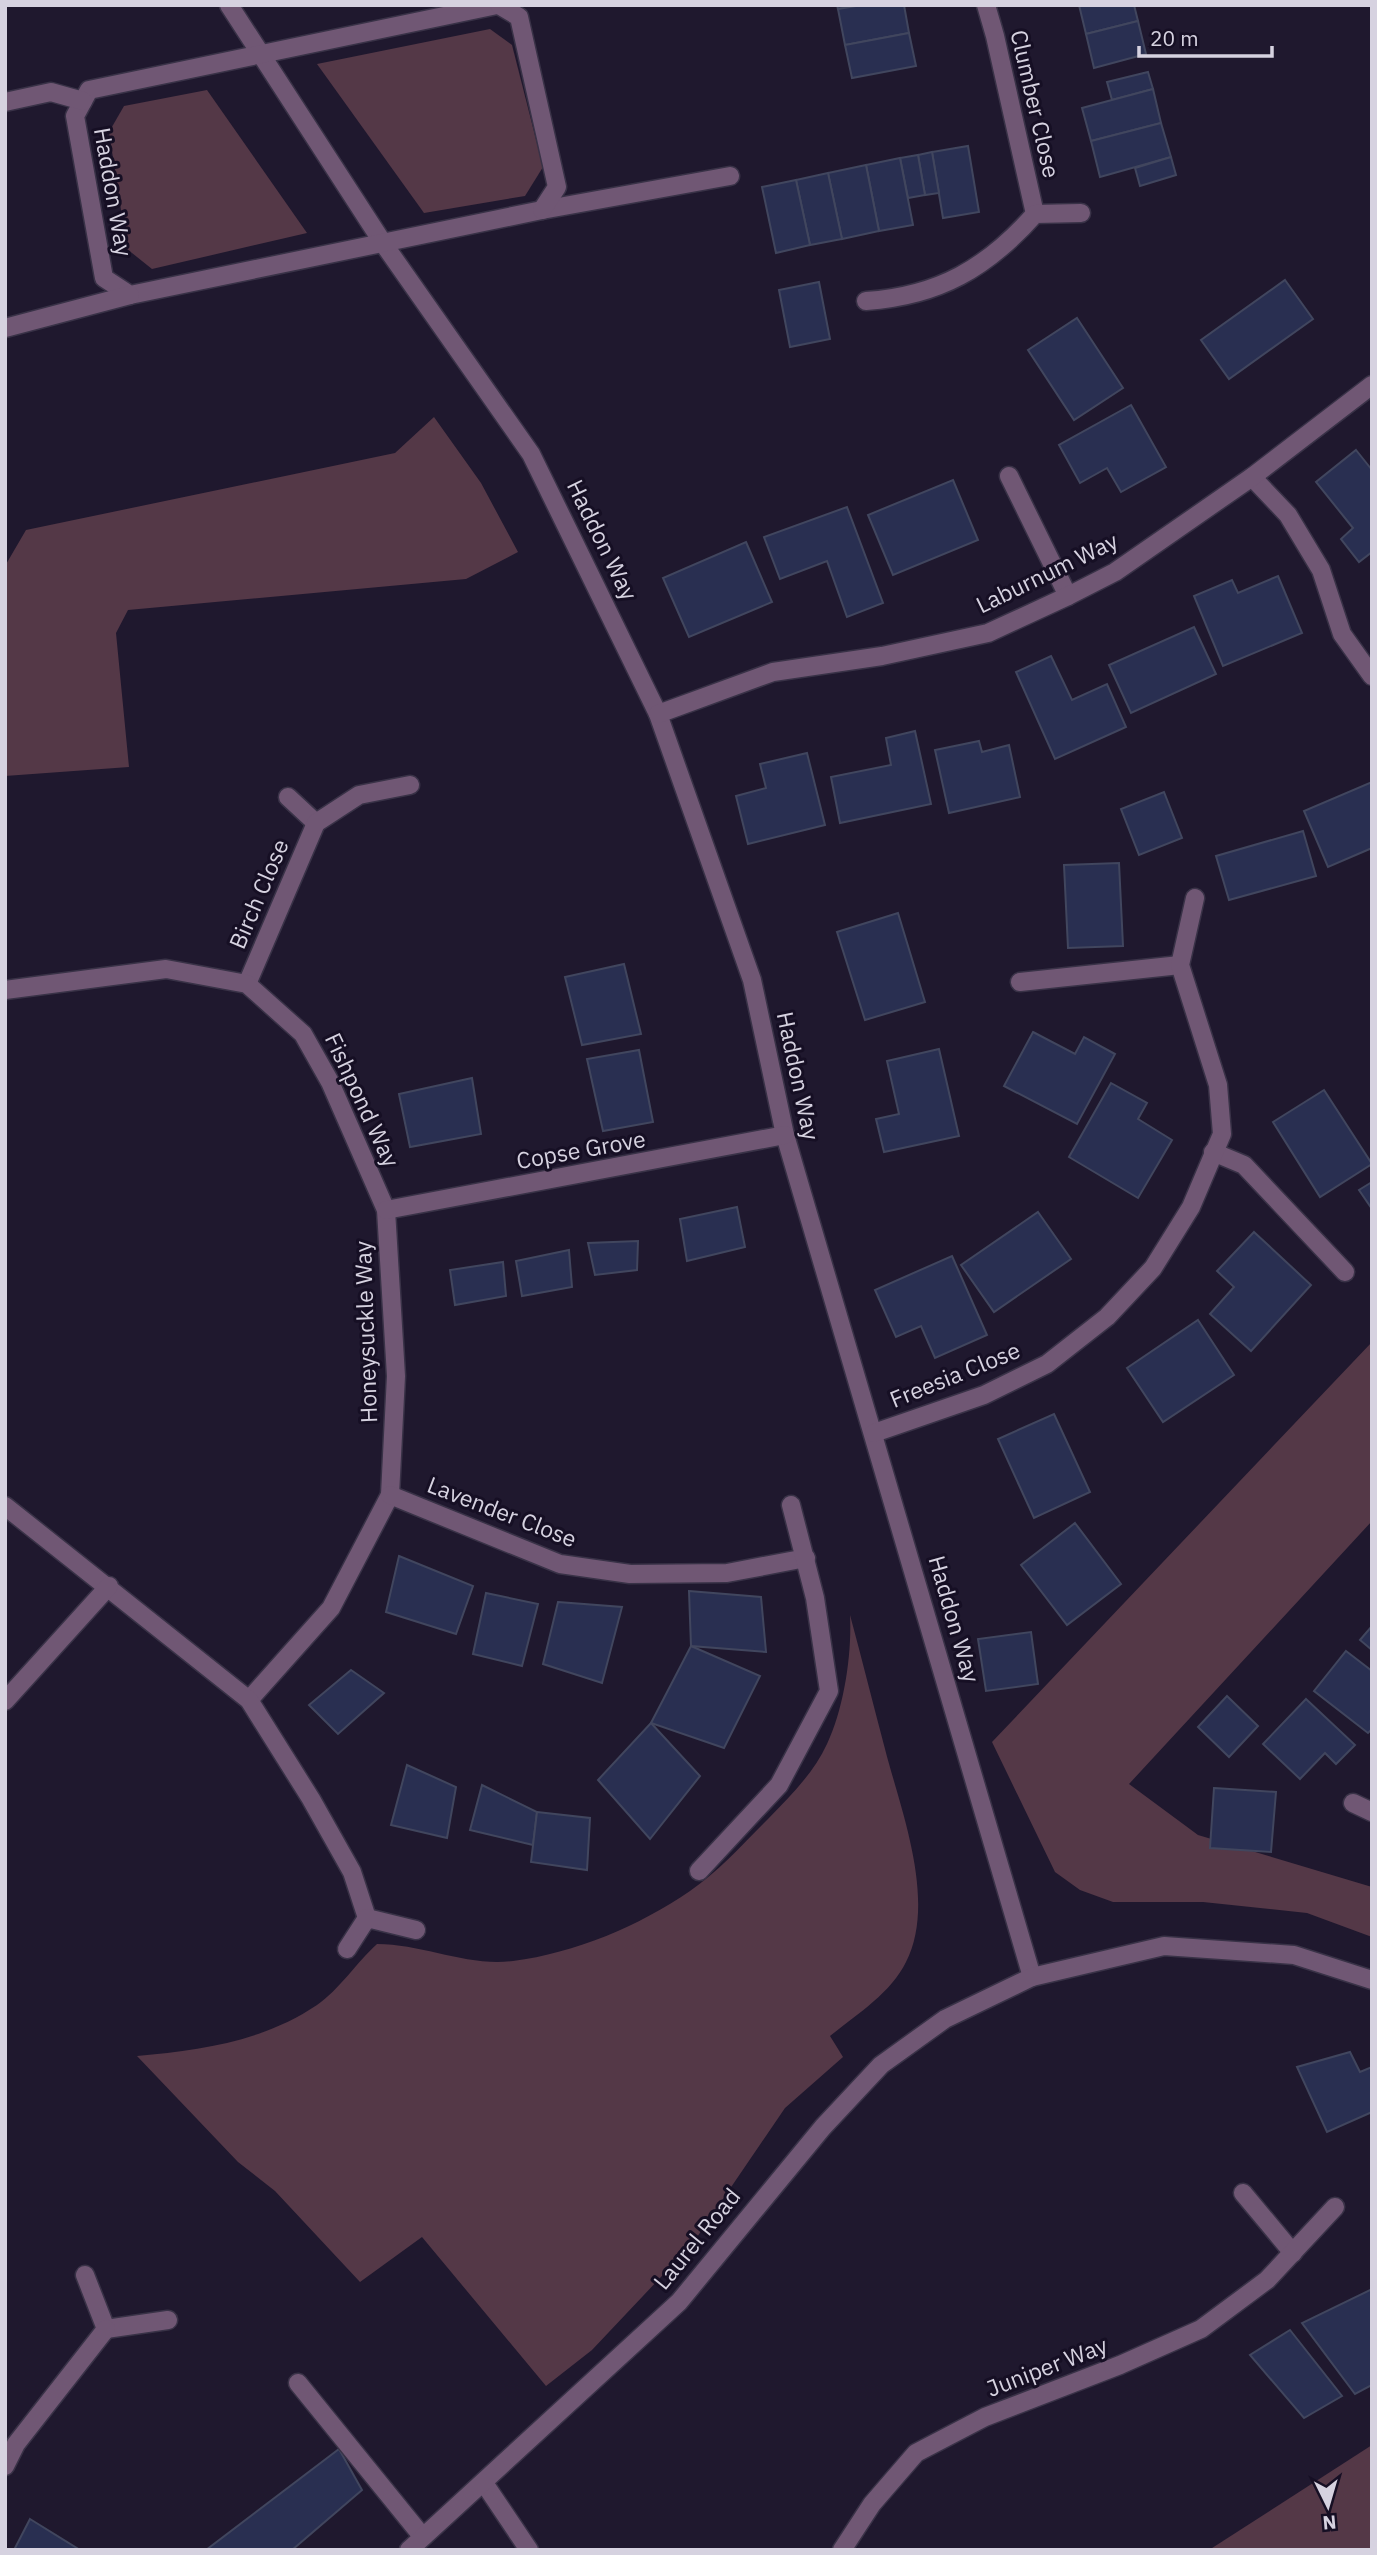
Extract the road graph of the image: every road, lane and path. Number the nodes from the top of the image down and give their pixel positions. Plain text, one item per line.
1 (229, 5) edge
2 (986, 5) edge
3 (505, 7) edge
4 (262, 54) junction
5 (83, 101) junction
6 (5, 102) edge
7 (730, 176) dead end
8 (542, 211) junction
9 (1080, 213) dead end
10 (1035, 214) junction
11 (383, 243) junction
12 (130, 295) junction
13 (866, 301) dead end
14 (5, 328) edge
15 (1372, 385) edge
16 (1009, 476) dead end
17 (1252, 477) junction
18 (1068, 596) junction
19 (1372, 676) edge
20 (658, 714) junction
21 (410, 785) dead end
22 (288, 797) dead end
23 (316, 822) junction
24 (1195, 898) dead end
25 (1180, 965) junction
26 (1020, 982) dead end
27 (247, 984) junction
28 (5, 990) edge
29 (785, 1135) junction
30 (1213, 1152) junction
31 (386, 1210) junction
32 (1345, 1272) dead end
33 (874, 1433) junction
34 (390, 1495) junction
35 (791, 1505) dead end
36 (5, 1506) edge
37 (806, 1558) junction
38 (109, 1586) junction
39 (249, 1700) junction
40 (5, 1701) edge
41 (1353, 1803) dead end
42 (1372, 1812) edge
43 (699, 1871) dead end
44 (368, 1918) junction
45 (416, 1930) dead end
46 (347, 1949) dead end
47 (1032, 1977) junction
48 (1372, 1980) edge
49 (1243, 2193) dead end
50 (1335, 2207) dead end
51 (1293, 2253) junction
52 (85, 2275) dead end
53 (168, 2319) dead end
54 (106, 2329) junction
55 (298, 2383) dead end
56 (5, 2466) edge
57 (484, 2483) junction
58 (422, 2536) junction
59 (409, 2550) edge
60 (529, 2550) edge
61 (842, 2550) edge

1 - 4 street, Haddon Way
2 - 10 street, Clumber Close
3 - 4 street, Haddon Way
3 - 8 street, Haddon Way
4 - 5 street, Haddon Way
4 - 11 street, Haddon Way
5 - 6 street
5 - 12 street, Haddon Way
7 - 8 street
8 - 11 street
9 - 10 street, Clumber Close
10 - 13 street, Clumber Close
11 - 12 street
11 - 20 street, Haddon Way
12 - 14 street
15 - 17 street, Laburnum Way
16 - 18 street
17 - 18 street, Laburnum Way
17 - 19 street
18 - 20 street, Laburnum Way
20 - 29 street, Haddon Way
21 - 23 street, Birch Close
22 - 23 street, Birch Close
23 - 27 street, Birch Close
24 - 25 street
25 - 26 street
25 - 30 street, Freesia Close
27 - 28 street
27 - 31 street, Fishpond Way
29 - 31 street, Copse Grove
29 - 33 street, Haddon Way
30 - 32 street
30 - 33 street, Freesia Close
31 - 34 street, Honeysuckle Way
33 - 47 street, Haddon Way
34 - 37 street, Lavender Close
34 - 39 street, Honeysuckle Way
35 - 37 street
36 - 38 street
37 - 43 street
38 - 39 street
38 - 40 street
39 - 44 street
41 - 42 street
44 - 45 street
44 - 46 street
47 - 48 street, Laurel Road
47 - 57 street, Laurel Road
49 - 51 street
50 - 51 street, Juniper Way
51 - 61 street, Juniper Way
52 - 54 street
53 - 54 street
54 - 56 street
55 - 58 street
57 - 58 street, Laurel Road
57 - 60 street
58 - 59 street, Laurel Road

